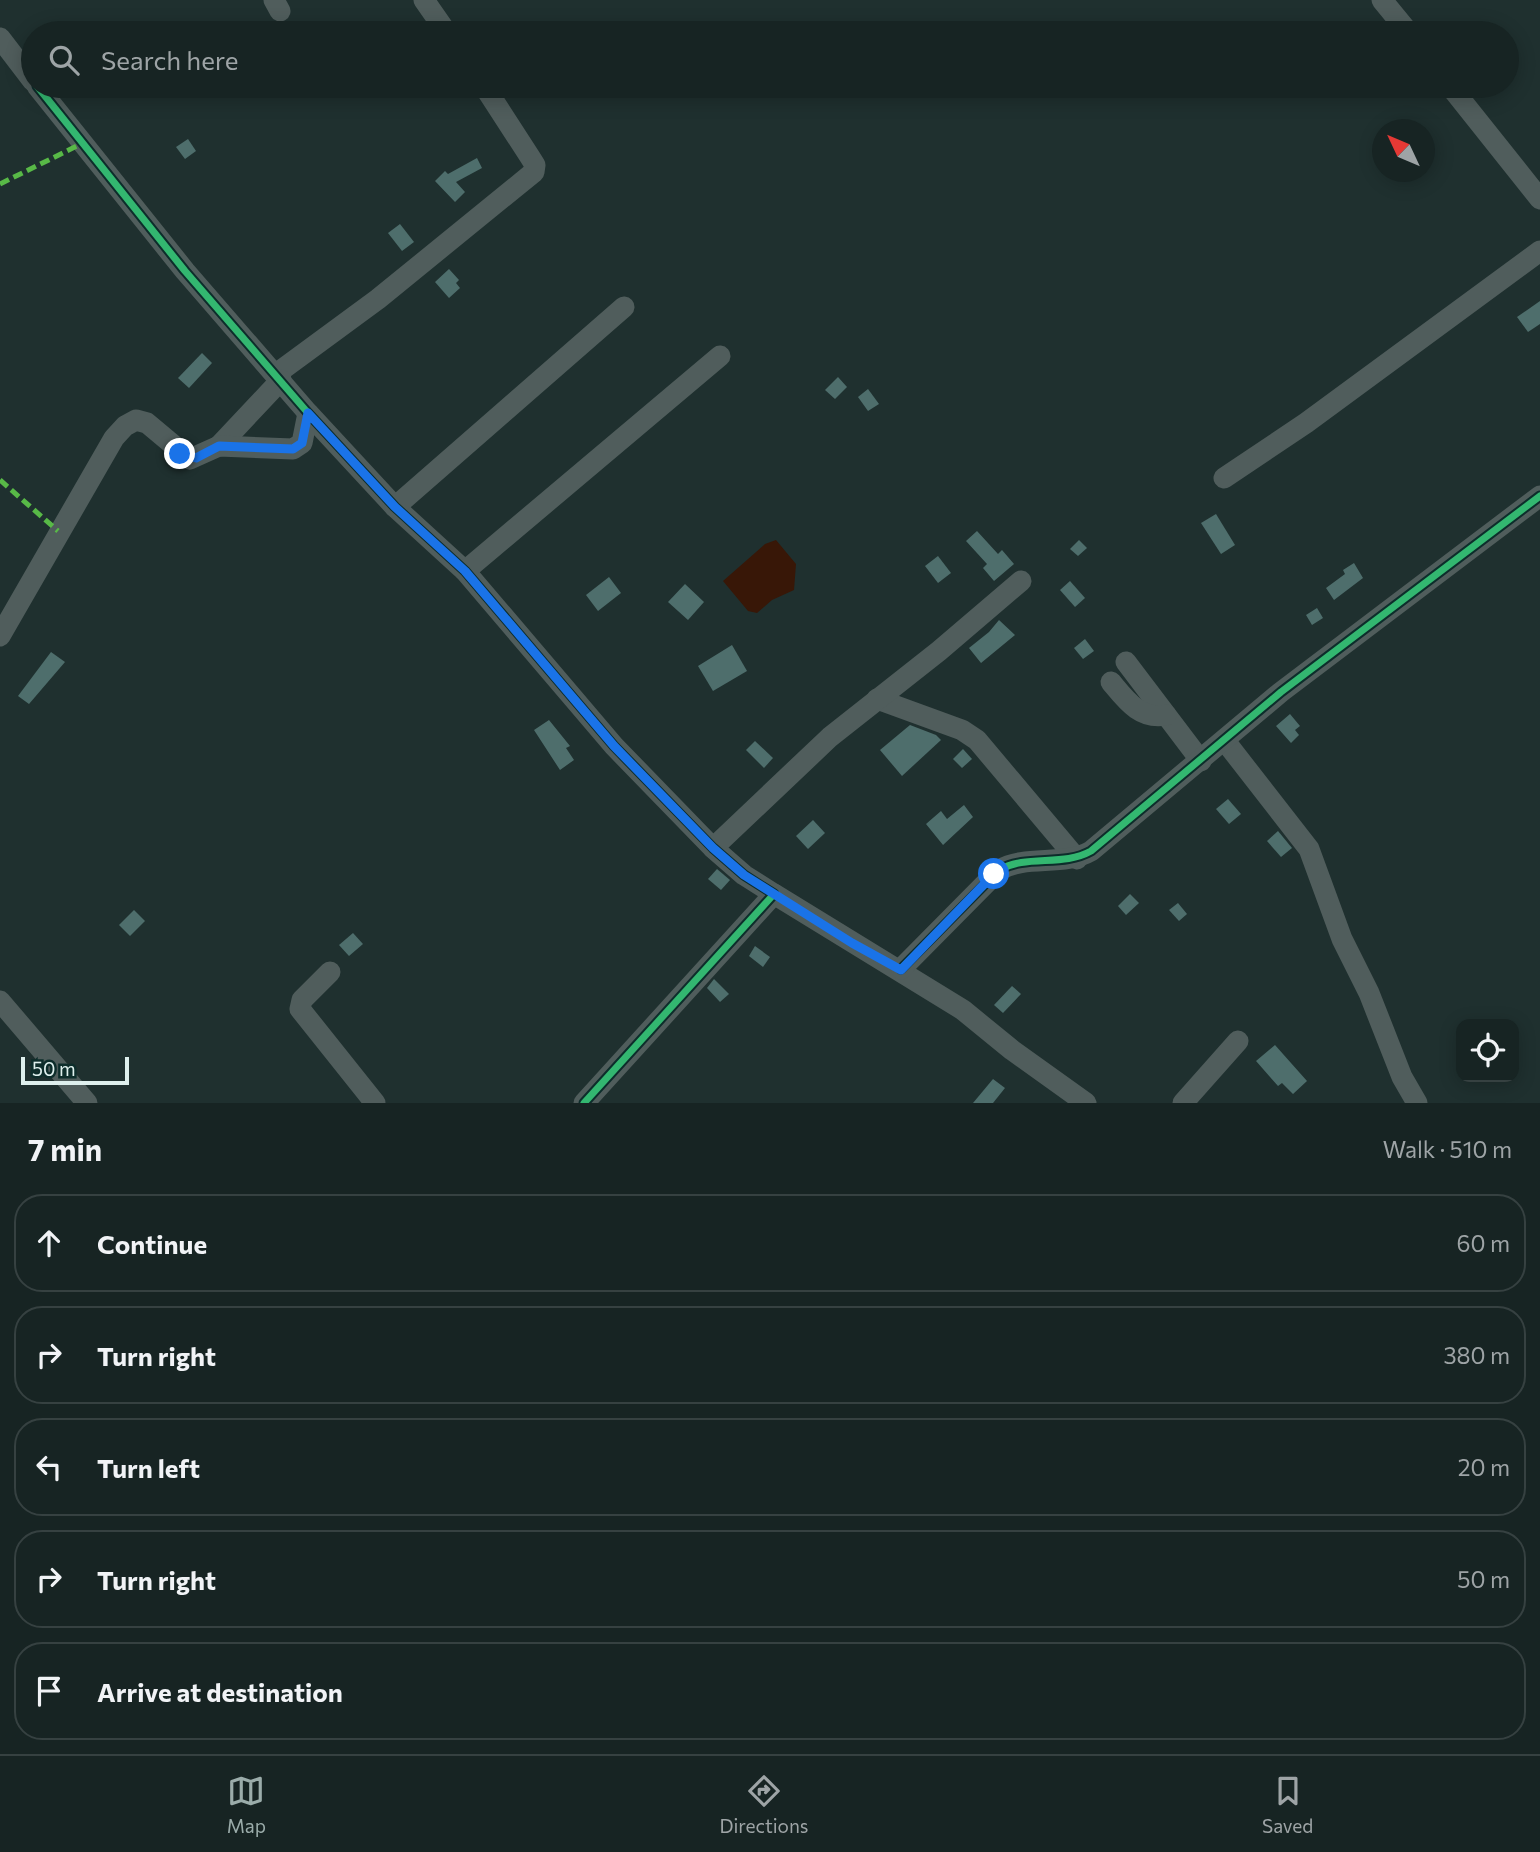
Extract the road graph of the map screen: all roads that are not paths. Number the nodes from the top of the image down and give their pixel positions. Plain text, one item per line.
1 (424, 0) edge
2 (1382, 0) edge
3 (439, 21) edge
4 (1399, 21) edge
5 (0, 38) edge
6 (21, 65) edge
7 (47, 98) edge
8 (492, 98) edge
9 (1459, 98) edge
10 (1540, 200) edge
11 (1540, 251) edge
12 (624, 307) dead end
13 (720, 356) dead end
14 (279, 377) junction
15 (308, 413) junction
16 (219, 446) junction
17 (1224, 478) dead end
18 (1540, 496) edge
19 (395, 507) junction
20 (465, 571) junction
21 (1021, 581) dead end
22 (0, 636) edge
23 (1126, 662) dead end
24 (1111, 682) dead end
25 (877, 699) junction
26 (1166, 715) junction
27 (1226, 741) junction
28 (1201, 761) junction
29 (713, 848) junction
30 (1077, 859) junction
31 (774, 894) junction
32 (901, 970) junction
33 (330, 972) dead end
34 (0, 1001) edge
35 (1238, 1041) dead end
36 (87, 1103) edge
37 (375, 1103) edge
38 (584, 1103) edge
39 (1086, 1103) edge
40 (1183, 1103) edge
41 (1417, 1103) edge

1 - 3 street
2 - 4 street
5 - 6 street
7 - 14 street
8 - 14 street
9 - 10 street
11 - 17 street
12 - 19 street
13 - 20 street
14 - 15 street
14 - 16 street
15 - 16 street
15 - 19 street
16 - 22 street
18 - 27 street
19 - 20 street
20 - 29 street
21 - 25 street
23 - 26 street
24 - 26 street
25 - 29 street
25 - 30 street
26 - 28 street
27 - 28 street
27 - 41 street
28 - 30 street
29 - 31 street
30 - 32 street
31 - 32 street
31 - 38 street
32 - 39 street
33 - 37 street
34 - 36 street
35 - 40 street

